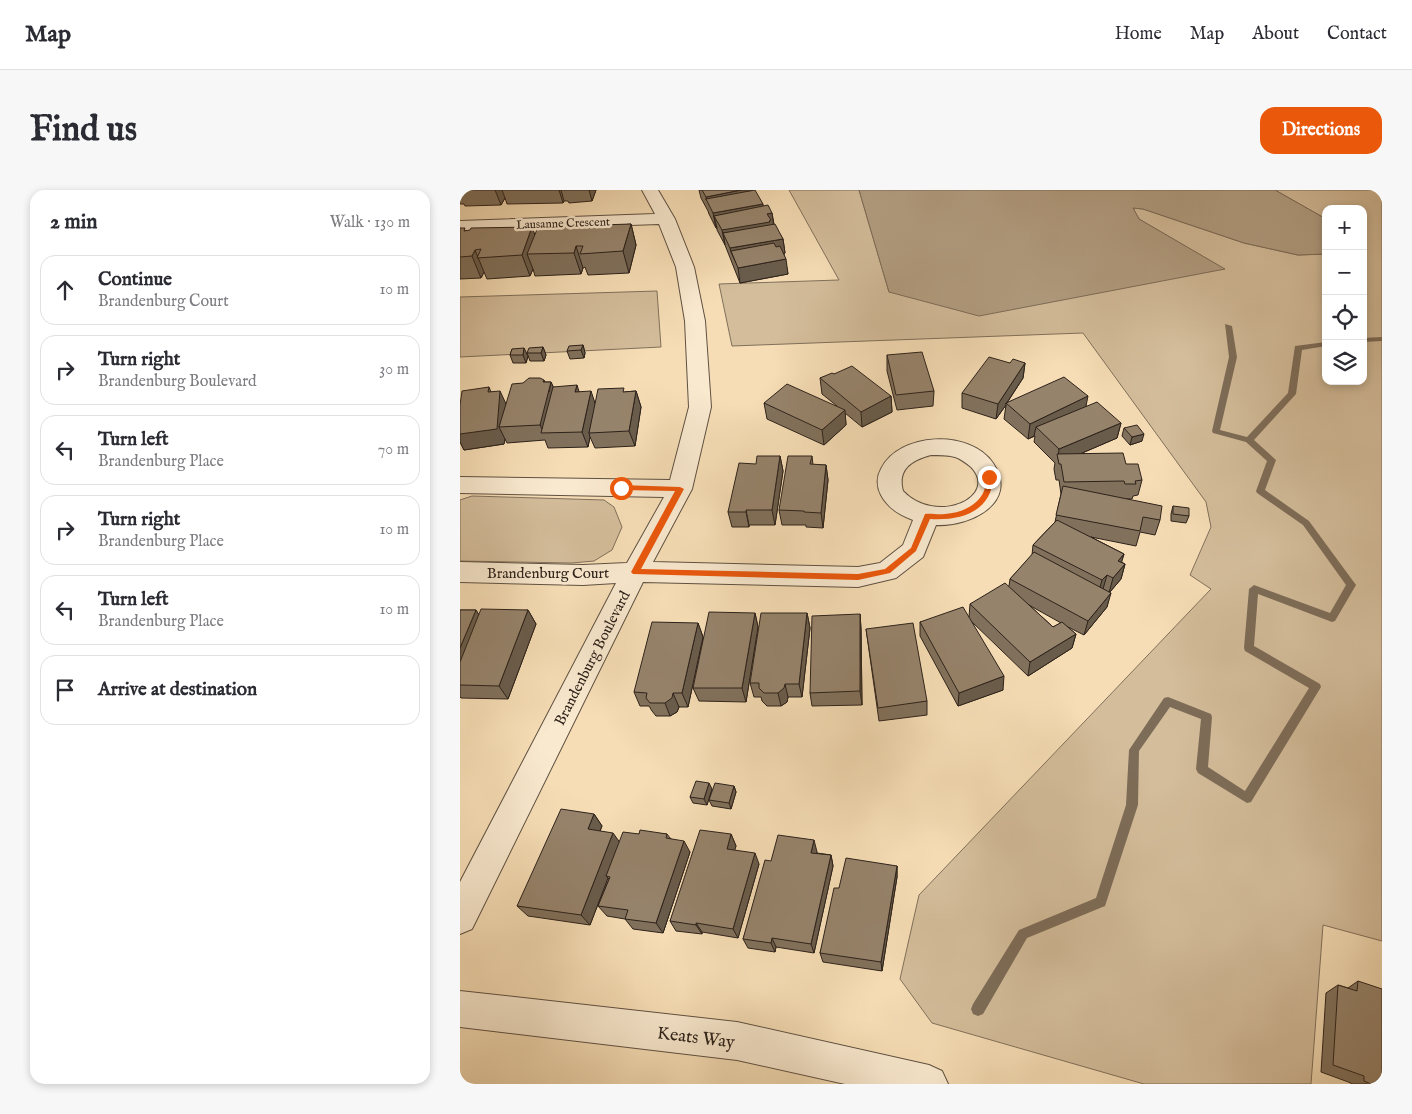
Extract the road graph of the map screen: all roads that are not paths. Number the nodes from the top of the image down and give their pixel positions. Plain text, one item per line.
1 (650, 190) edge
2 (666, 220) junction
3 (460, 226) edge
4 (460, 485) edge
5 (680, 489) junction
6 (927, 516) dead end
7 (460, 572) edge
8 (635, 572) junction
9 (460, 917) edge
10 (460, 1009) edge
11 (929, 1084) edge

1 - 2 street, Brandenburg Boulevard
2 - 3 street, Lausanne Crescent
2 - 5 street, Brandenburg Boulevard
4 - 5 street
5 - 8 street, Brandenburg Boulevard
6 - 8 street, Brandenburg Court
7 - 8 street, Brandenburg Court
8 - 9 street, Brandenburg Boulevard
10 - 11 street, Keats Way

